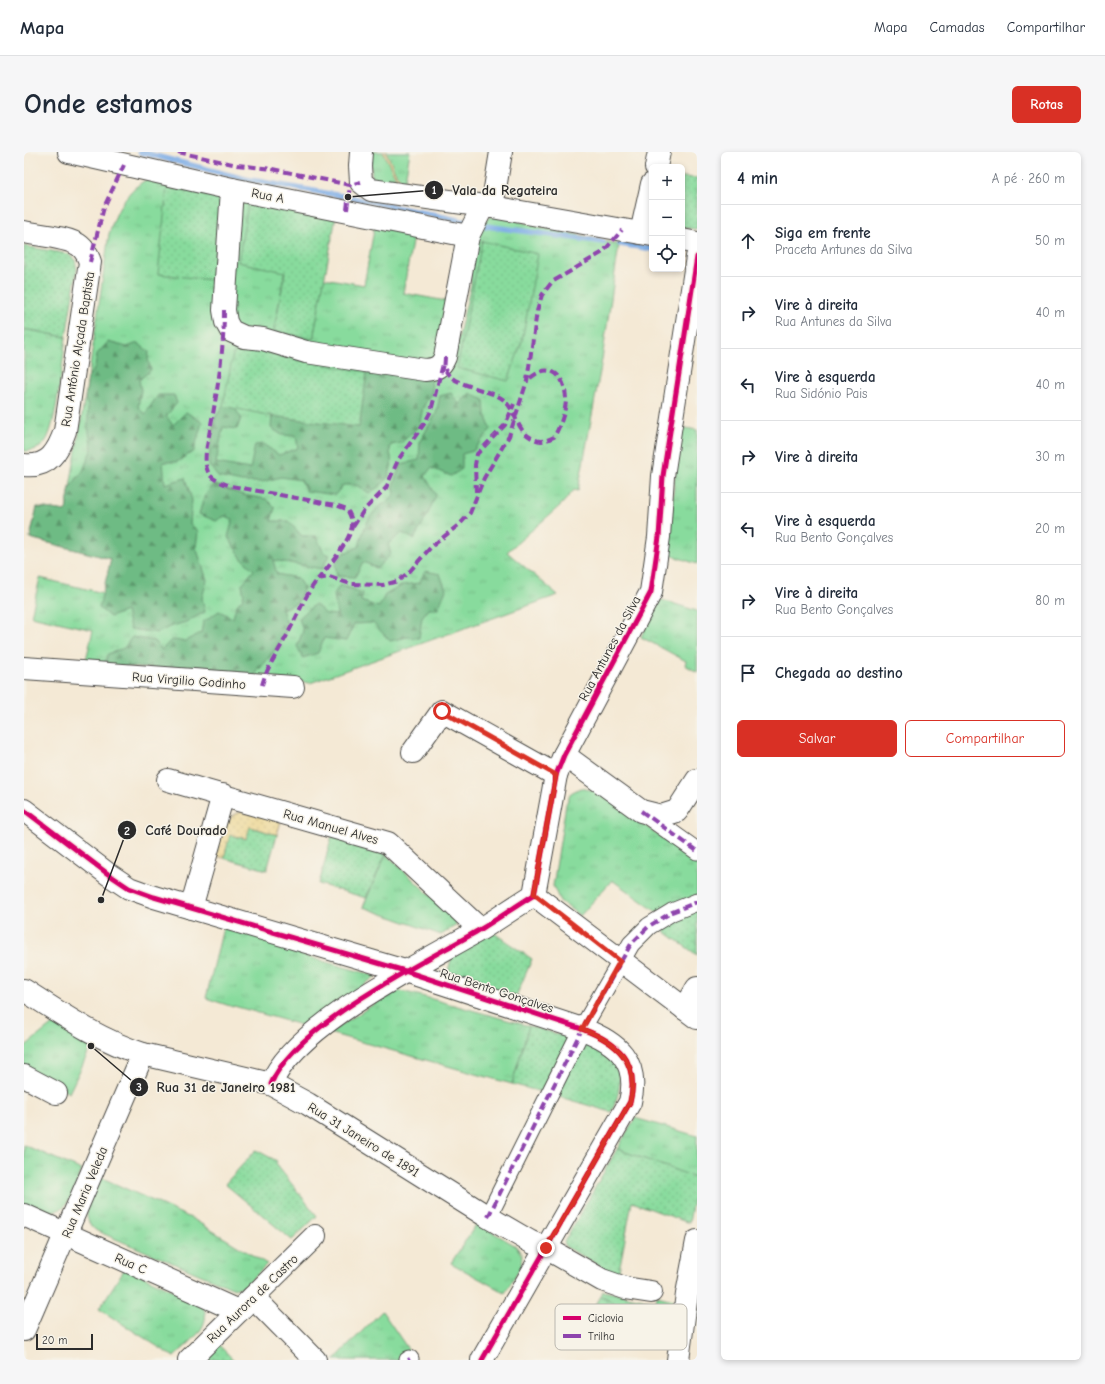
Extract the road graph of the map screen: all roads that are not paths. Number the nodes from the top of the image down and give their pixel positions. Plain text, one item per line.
1 (69, 152) edge
2 (361, 152) edge
3 (501, 152) edge
4 (659, 152) edge
5 (657, 164) edge
6 (232, 188) junction
7 (650, 200) edge
8 (488, 207) junction
9 (24, 232) edge
10 (646, 234) edge
11 (468, 236) junction
12 (685, 241) edge
13 (697, 243) edge
14 (697, 257) edge
15 (24, 465) edge
16 (24, 668) edge
17 (293, 687) dead end
18 (413, 752) dead end
19 (564, 755) junction
20 (556, 775) junction
21 (168, 780) dead end
22 (697, 780) edge
23 (223, 795) junction
24 (24, 810) edge
25 (641, 811) junction
26 (697, 851) edge
27 (534, 894) junction
28 (697, 902) edge
29 (192, 908) junction
30 (480, 929) junction
31 (620, 961) junction
32 (406, 971) junction
33 (697, 988) edge
34 (24, 990) edge
35 (691, 1013) edge
36 (582, 1029) junction
37 (143, 1054) junction
38 (24, 1076) edge
39 (271, 1084) junction
40 (56, 1093) dead end
41 (24, 1215) edge
42 (488, 1217) junction
43 (66, 1234) junction
44 (315, 1236) dead end
45 (697, 1241) edge
46 (546, 1248) junction
47 (651, 1292) dead end
48 (245, 1304) junction
49 (686, 1304) edge
50 (24, 1330) edge
51 (679, 1350) edge
52 (188, 1360) edge
53 (315, 1360) edge
54 (482, 1360) edge
55 (678, 1360) edge

1 - 6 street, Rua A
2 - 8 street
3 - 8 street
4 - 5 street
6 - 11 street, Rua A
6 - 11 street
7 - 10 street
8 - 10 street
8 - 11 street
9 - 15 street, Rua António Alçada Baptista
12 - 13 street
14 - 19 street, Rua Antunes da Silva
16 - 17 street, Rua Virgilio Godinho
18 - 20 street
19 - 20 street, Rua Antunes da Silva
19 - 25 street
20 - 27 street, Rua Antunes da Silva
21 - 23 street, Rua Manuel Alves
22 - 25 street
23 - 29 street
23 - 30 street, Rua Manuel Alves
24 - 29 street, Rua Bento Gonçalves
25 - 26 street
27 - 30 street
27 - 31 street
28 - 31 street
29 - 32 street, Rua Bento Gonçalves
30 - 32 street
31 - 35 street
31 - 36 street
32 - 36 street, Rua Bento Gonçalves
32 - 39 street
33 - 35 street
34 - 37 street, Rua 31 Janeiro de 1891
36 - 42 street
36 - 46 street, Rua Bento Gonçalves
37 - 39 street, Rua 31 Janeiro de 1891
37 - 43 street, Rua Maria Veleda
38 - 40 street
39 - 42 street, Rua 31 Janeiro de 1891
41 - 43 street, Rua C
42 - 46 street, Rua 31 Janeiro de 1891
43 - 48 street, Rua C
43 - 50 street, Rua Maria Veleda
44 - 48 street, Rua Aurora de Castro
45 - 49 street
46 - 47 street, Rua 31 Janeiro de 1891
46 - 54 street, Rua Bento Gonçalves
48 - 52 street, Rua Aurora de Castro
48 - 53 street, Rua C
51 - 55 street

